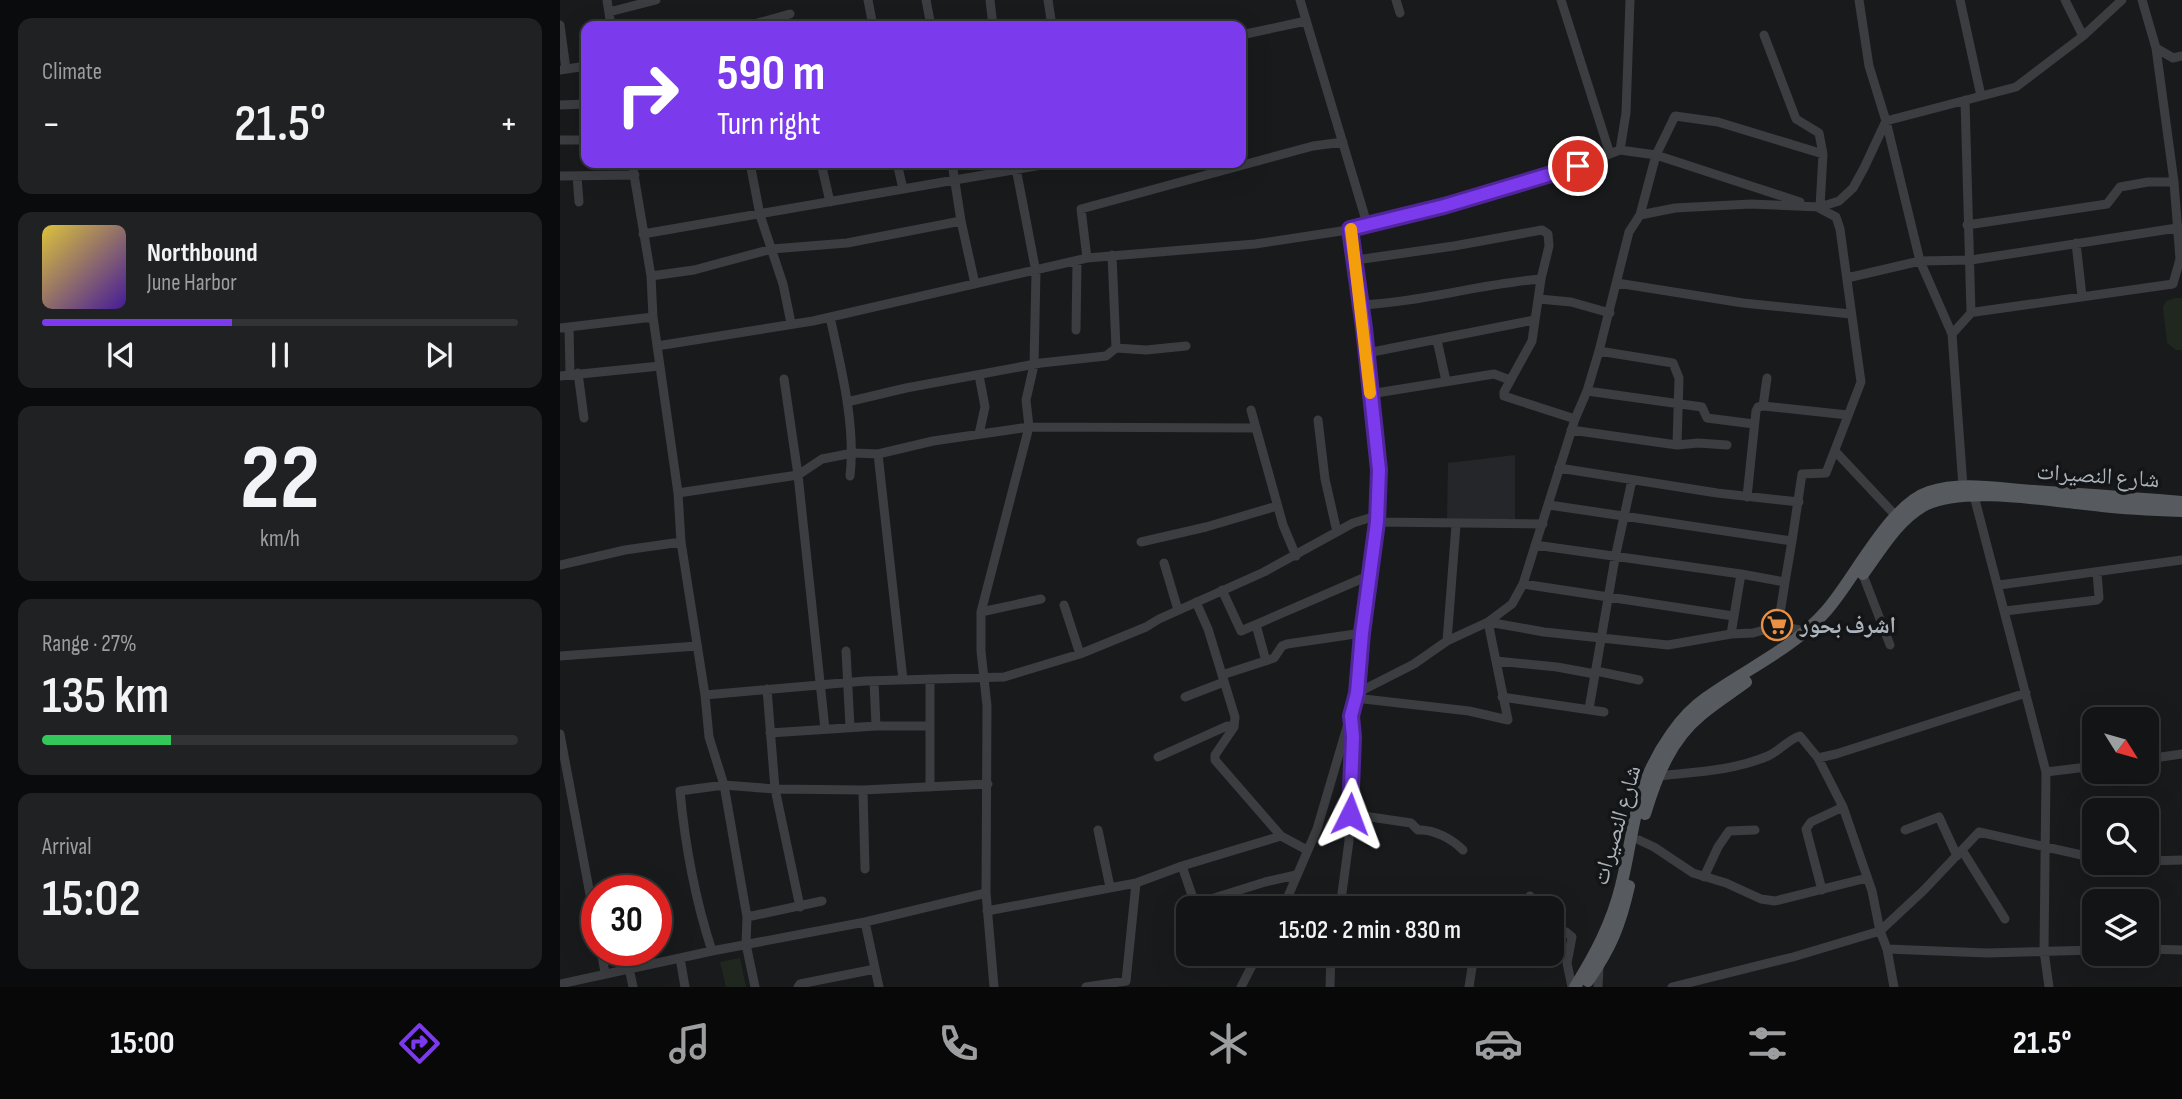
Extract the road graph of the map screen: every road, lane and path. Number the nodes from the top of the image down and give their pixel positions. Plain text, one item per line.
1 (607, 0) edge
2 (656, 0) edge
3 (868, 0) edge
4 (926, 0) edge
5 (990, 0) edge
6 (1048, 0) edge
7 (1300, 0) edge
8 (1396, 0) edge
9 (1560, 0) edge
10 (1630, 0) edge
11 (1859, 0) edge
12 (1960, 0) edge
13 (2065, 0) edge
14 (2122, 0) edge
15 (2142, 0) edge
16 (609, 12) junction
17 (1400, 13) dead end
18 (790, 14) dead end
19 (610, 21) edge
20 (765, 21) edge
21 (872, 21) edge
22 (930, 21) edge
23 (992, 21) edge
24 (1051, 21) edge
25 (1306, 21) junction
26 (560, 26) edge
27 (1246, 34) edge
28 (1764, 36) dead end
29 (2083, 36) junction
30 (2156, 48) junction
31 (2182, 57) edge
32 (581, 67) edge
33 (563, 69) edge
34 (1980, 96) junction
35 (1965, 100) junction
36 (581, 104) edge
37 (560, 105) edge
38 (1886, 121) junction
39 (560, 140) edge
40 (581, 140) edge
41 (1343, 142) junction
42 (1620, 150) junction
43 (1610, 154) junction
44 (1823, 154) junction
45 (1656, 155) junction
46 (1246, 164) edge
47 (634, 168) edge
48 (751, 168) edge
49 (822, 168) edge
50 (898, 168) edge
51 (953, 168) edge
52 (1006, 168) edge
53 (1015, 168) edge
54 (1229, 168) edge
55 (635, 175) junction
56 (560, 176) edge
57 (577, 176) junction
58 (955, 179) junction
59 (2174, 182) junction
60 (903, 189) junction
61 (579, 202) dead end
62 (830, 202) junction
63 (1821, 207) junction
64 (760, 215) junction
65 (1640, 215) junction
66 (961, 221) junction
67 (1967, 225) junction
68 (1368, 227) junction
69 (2177, 228) junction
70 (1350, 229) junction
71 (643, 234) junction
72 (2076, 243) junction
73 (772, 249) junction
74 (1112, 255) junction
75 (1087, 258) junction
76 (1356, 260) junction
77 (1971, 260) junction
78 (1077, 261) junction
79 (1920, 261) junction
80 (1036, 272) junction
81 (651, 276) junction
82 (1847, 278) junction
83 (1541, 279) junction
84 (1617, 283) junction
85 (975, 284) junction
86 (2082, 296) junction
87 (1539, 299) junction
88 (1361, 305) junction
89 (1610, 313) junction
90 (1971, 313) junction
91 (1851, 314) junction
92 (653, 317) junction
93 (830, 317) junction
94 (1534, 320) junction
95 (791, 323) junction
96 (564, 327) edge
97 (1076, 330) dead end
98 (1952, 334) junction
99 (1437, 340) junction
100 (657, 345) junction
101 (1186, 346) dead end
102 (1116, 348) junction
103 (1600, 351) junction
104 (1367, 352) junction
105 (1034, 365) junction
106 (660, 366) junction
107 (570, 374) edge
108 (979, 375) junction
109 (1767, 377) dead end
110 (784, 379) dead end
111 (1510, 380) junction
112 (1446, 381) junction
113 (1587, 391) junction
114 (1370, 394) junction
115 (847, 402) junction
116 (1679, 404) junction
117 (1763, 406) junction
118 (1251, 410) dead end
119 (1848, 415) junction
120 (584, 418) dead end
121 (1575, 419) junction
122 (1318, 420) dead end
123 (1754, 425) junction
124 (1029, 427) junction
125 (1256, 428) junction
126 (1572, 430) junction
127 (979, 434) junction
128 (1677, 445) junction
129 (1727, 445) dead end
130 (1835, 451) junction
131 (853, 453) junction
132 (878, 454) junction
133 (1559, 468) junction
134 (798, 475) junction
135 (850, 476) dead end
136 (1632, 480) junction
137 (1963, 487) junction
138 (678, 493) junction
139 (1747, 496) junction
140 (1974, 496) junction
141 (1799, 502) junction
142 (2182, 502) edge
143 (1549, 505) junction
144 (1277, 506) junction
145 (2182, 511) edge
146 (1896, 516) junction
147 (1624, 518) junction
148 (1376, 519) junction
149 (1543, 524) junction
150 (1456, 525) junction
151 (1337, 532) junction
152 (1792, 541) junction
153 (681, 542) junction
154 (1141, 542) dead end
155 (1535, 545) junction
156 (1296, 556) junction
157 (1615, 558) junction
158 (2182, 560) edge
159 (1164, 563) dead end
160 (560, 565) edge
161 (2097, 572) junction
162 (1741, 573) junction
163 (1863, 575) junction
164 (1368, 576) junction
165 (1784, 582) junction
166 (1523, 584) junction
167 (1998, 585) junction
168 (1222, 590) junction
169 (1609, 597) junction
170 (1041, 599) dead end
171 (1196, 602) junction
172 (1064, 606) dead end
173 (1178, 610) junction
174 (2005, 611) junction
175 (981, 612) junction
176 (1733, 616) junction
177 (1488, 622) junction
178 (1256, 625) junction
179 (1778, 626) junction
180 (1806, 631) junction
181 (1362, 633) junction
182 (1731, 634) junction
183 (1601, 637) junction
184 (1447, 641) junction
185 (1890, 645) dead end
186 (697, 646) junction
187 (846, 651) dead end
188 (1080, 654) junction
189 (560, 656) edge
190 (1266, 661) junction
191 (1496, 661) junction
192 (1596, 673) junction
193 (982, 677) junction
194 (1223, 678) junction
195 (930, 679) junction
196 (903, 680) junction
197 (1639, 680) dead end
198 (874, 681) junction
199 (848, 682) junction
200 (822, 684) junction
201 (767, 689) junction
202 (2026, 694) junction
203 (705, 695) junction
204 (1356, 695) junction
205 (1502, 696) junction
206 (1185, 697) dead end
207 (1589, 709) junction
208 (1604, 712) dead end
209 (1351, 716) junction
210 (876, 726) junction
211 (930, 726) junction
212 (850, 727) junction
213 (1234, 727) junction
214 (825, 729) junction
215 (770, 733) junction
216 (560, 734) edge
217 (2182, 754) edge
218 (1158, 757) dead end
219 (2160, 757) edge
220 (1818, 758) junction
221 (2082, 768) edge
222 (2046, 772) junction
223 (1658, 776) junction
224 (988, 784) junction
225 (724, 785) junction
226 (930, 787) junction
227 (775, 789) junction
228 (863, 790) junction
229 (1843, 807) junction
230 (1350, 814) junction
231 (1098, 830) dead end
232 (1755, 830) dead end
233 (1905, 830) dead end
234 (1281, 836) junction
235 (1639, 840) junction
236 (2044, 846) junction
237 (1307, 850) junction
238 (1462, 850) dead end
239 (1959, 853) junction
240 (2082, 855) edge
241 (2182, 860) edge
242 (2159, 861) edge
243 (1182, 866) junction
244 (865, 869) dead end
245 (586, 875) edge
246 (1296, 875) junction
247 (1704, 877) junction
248 (1867, 878) junction
249 (1136, 883) junction
250 (1110, 887) junction
251 (1822, 890) junction
252 (986, 892) junction
253 (1288, 896) edge
254 (1342, 896) edge
255 (822, 901) dead end
256 (800, 907) junction
257 (987, 912) junction
258 (747, 917) junction
259 (2005, 919) dead end
260 (865, 922) junction
261 (1880, 931) junction
262 (1564, 932) edge
263 (746, 944) junction
264 (1887, 949) junction
265 (2159, 949) edge
266 (712, 950) junction
267 (2082, 950) edge
268 (2182, 950) edge
269 (2044, 951) junction
270 (680, 958) junction
271 (1599, 965) junction
272 (604, 966) edge
273 (1252, 966) edge
274 (1331, 966) edge
275 (1472, 966) edge
276 (629, 968) junction
277 (875, 969) junction
278 (605, 973) junction
279 (560, 984) edge
280 (582, 984) edge
281 (633, 987) edge
282 (685, 987) edge
283 (755, 987) edge
284 (799, 987) edge
285 (879, 987) edge
286 (994, 987) edge
287 (1086, 987) edge
288 (1241, 987) edge
289 (1330, 987) edge
290 (1469, 987) edge
291 (1573, 987) edge
292 (1584, 987) edge
293 (1598, 987) edge
294 (1672, 987) edge
295 (1894, 987) edge
296 (2049, 987) edge

1 - 16 street
2 - 16 street
3 - 21 street
4 - 22 street
5 - 23 street
6 - 24 street
7 - 25 street
8 - 17 street
9 - 43 street
10 - 42 street
11 - 38 street
12 - 34 street
13 - 29 street
14 - 29 street
15 - 30 street
16 - 19 street
18 - 20 street
25 - 27 street
25 - 41 street
26 - 33 street
28 - 44 street
29 - 34 street
30 - 31 street
30 - 59 street
32 - 33 street
34 - 35 street
35 - 38 street
35 - 67 street
36 - 37 street
38 - 63 street
38 - 79 street
39 - 40 street
41 - 46 street
41 - 68 street
42 - 43 street
42 - 45 street
43 - 68 street
44 - 45 street
44 - 63 street
45 - 63 street
45 - 65 street
47 - 55 street
48 - 64 street
49 - 62 street
50 - 60 street
51 - 58 street
52 - 58 street
53 - 80 street
54 - 75 street
55 - 57 street
55 - 71 street
56 - 57 street
57 - 61 street
58 - 60 street
58 - 66 street
59 - 67 street
59 - 69 street
60 - 62 street
62 - 64 street
63 - 65 street
63 - 82 street
64 - 71 street
64 - 73 street
65 - 84 street
66 - 73 street
66 - 85 street
67 - 77 street
68 - 70 street
69 - 72 street
69 - 86 street
70 - 74 street
70 - 76 street
71 - 81 street
72 - 77 street
72 - 86 street
73 - 81 street
73 - 95 street
74 - 75 street
74 - 102 street
75 - 78 street
76 - 83 street
76 - 88 street
77 - 79 street
77 - 90 street
78 - 80 street
78 - 97 street
79 - 82 street
79 - 98 street
80 - 85 street
80 - 105 street
81 - 92 street
82 - 91 street
83 - 87 street
83 - 88 street
84 - 89 street
84 - 91 street
85 - 93 street
86 - 90 street
87 - 89 street
87 - 94 street
88 - 104 street
89 - 103 street
90 - 98 street
91 - 119 street
92 - 96 street
92 - 100 street
93 - 95 street
93 - 115 street
94 - 99 street
94 - 111 street
95 - 100 street
96 - 107 street
98 - 137 street
99 - 104 street
99 - 112 street
100 - 106 street
101 - 102 street
102 - 105 street
103 - 113 street
103 - 116 street
104 - 114 street
105 - 108 street
105 - 124 street
106 - 107 street
106 - 138 street
107 - 120 street
108 - 115 street
108 - 127 street
109 - 117 street
110 - 134 street
111 - 112 street
111 - 121 street
112 - 114 street
113 - 116 street
113 - 121 street
114 - 148 street
115 - 131 street
116 - 123 street
116 - 128 street
117 - 119 street
117 - 123 street
118 - 125 street
119 - 130 street
121 - 126 street
122 - 151 street
123 - 139 street
124 - 125 street
124 - 127 street
124 - 175 street
125 - 144 street
126 - 128 street
126 - 133 street
127 - 132 street
128 - 129 street
130 - 141 street
130 - 146 street
131 - 132 street
131 - 134 street
131 - 135 street
132 - 196 street
133 - 136 street
133 - 143 street
134 - 138 street
134 - 200 street
136 - 139 street
136 - 147 street
137 - 142 main road, شارع النصيرات
137 - 146 main road, شارع النصيرات
138 - 153 street
139 - 141 street
140 - 145 main road, شارع النصيرات
140 - 163 main road, شارع النصيرات
140 - 167 street
141 - 152 street
143 - 147 street
143 - 149 street
144 - 154 street
144 - 156 street
146 - 180 main road, شارع النصيرات
147 - 152 street
147 - 157 street
148 - 150 street
148 - 151 street
148 - 164 street
149 - 150 street
149 - 155 street
150 - 184 street
151 - 156 street
152 - 165 street
153 - 160 street
153 - 186 street
155 - 157 street
155 - 166 street
156 - 168 street
157 - 162 street
157 - 169 street
158 - 161 street
159 - 173 street
161 - 167 street
161 - 174 street
162 - 165 street
162 - 176 street
163 - 185 street
163 - 223 main road, شارع النصيرات
164 - 178 street
164 - 181 street
165 - 179 street
166 - 169 street
166 - 177 street
167 - 174 street
168 - 171 street
168 - 178 street
169 - 176 street
169 - 183 street
170 - 175 street
171 - 173 street
171 - 194 street
172 - 188 street
173 - 188 street
174 - 202 street
175 - 193 street
176 - 182 street
177 - 183 street
177 - 184 street
177 - 191 street
178 - 190 street
179 - 180 street
179 - 182 street
180 - 291 main road, شارع النصيرات
181 - 190 street
181 - 204 street
182 - 183 street
183 - 192 street
184 - 204 street
186 - 189 street
186 - 203 street
187 - 199 street
188 - 193 street
190 - 194 street
191 - 192 street
191 - 205 street
192 - 197 street
192 - 207 street
193 - 195 street
193 - 224 street
194 - 206 street
194 - 213 street
195 - 196 street
195 - 211 street
196 - 198 street
198 - 199 street
198 - 210 street
199 - 200 street
199 - 212 street
200 - 201 street
200 - 214 street
201 - 203 street
201 - 215 street
202 - 220 street
202 - 222 street
203 - 225 street
204 - 205 street
204 - 209 street
205 - 207 street
207 - 208 street
209 - 230 street
209 - 237 street
210 - 211 street
210 - 212 street
211 - 226 street
212 - 214 street
213 - 218 street
213 - 234 street
214 - 215 street
215 - 227 street
216 - 245 street
217 - 219 street
220 - 223 street
220 - 229 street
221 - 222 street
222 - 236 street
223 - 235 main road, شارع النصيرات
224 - 226 street
224 - 252 street
225 - 227 street
225 - 258 street
225 - 266 street
226 - 228 street
227 - 228 street
227 - 256 street
228 - 244 street
229 - 248 street
229 - 251 street
230 - 238 street
230 - 254 street
231 - 250 street
232 - 247 street
233 - 239 street
234 - 237 street
234 - 243 street
235 - 247 street
235 - 271 main road, شارع النصيرات
236 - 239 street
236 - 240 street
236 - 269 street
237 - 246 street
239 - 259 street
239 - 261 street
241 - 242 street
243 - 246 street
243 - 249 street
246 - 253 street
247 - 251 street
248 - 251 street
248 - 261 street
249 - 250 street
249 - 287 street
250 - 257 street
252 - 257 street
252 - 260 street
255 - 256 street
256 - 258 street
257 - 286 street
258 - 263 street
260 - 263 street
260 - 277 street
261 - 264 street
261 - 294 street
262 - 291 street
263 - 266 street
263 - 283 street
264 - 269 street
264 - 295 street
265 - 268 street
266 - 270 street
267 - 269 street
269 - 296 street
270 - 276 street
270 - 282 street
271 - 292 main road, شارع النصيرات
271 - 293 street
272 - 278 street
273 - 288 street
274 - 289 street
275 - 290 street
276 - 278 street
276 - 281 street
277 - 284 street
277 - 285 street
278 - 280 street
279 - 280 street

